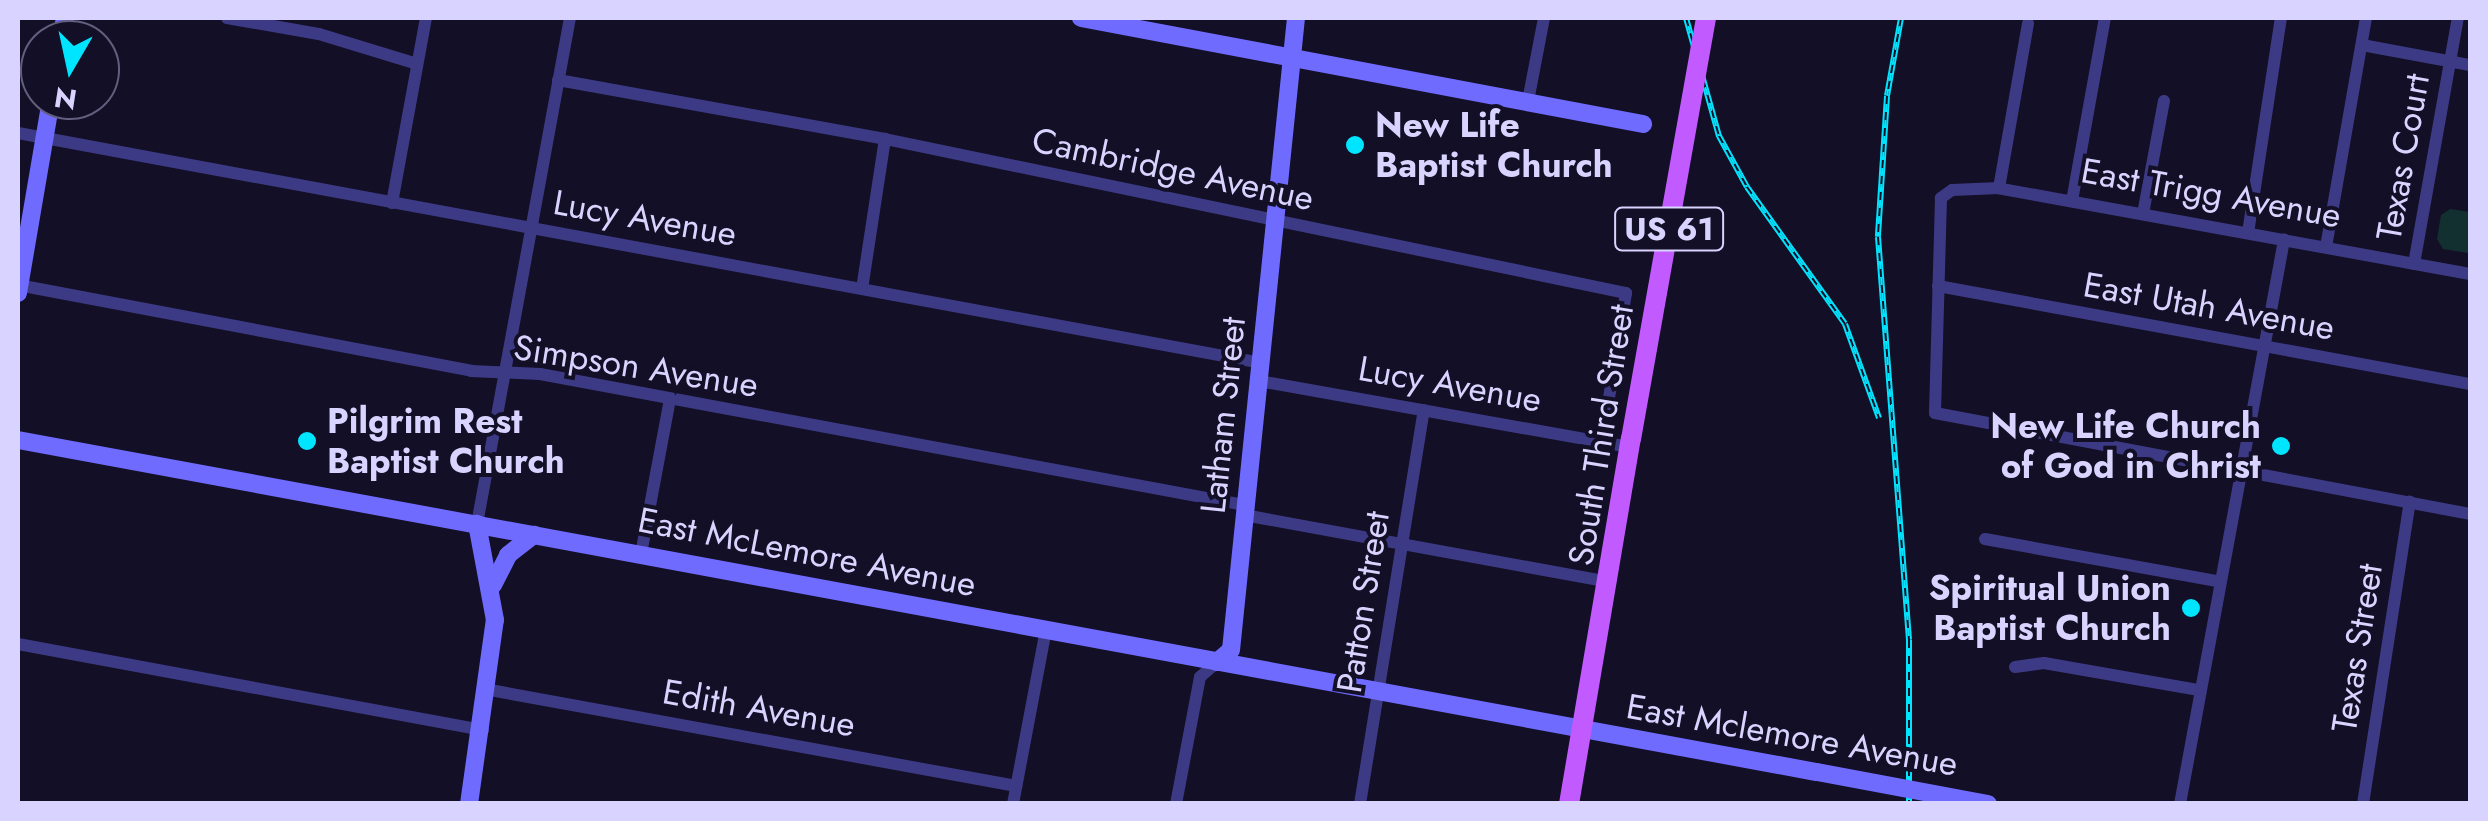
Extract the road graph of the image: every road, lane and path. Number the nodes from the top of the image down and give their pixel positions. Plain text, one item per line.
1 (227, 18) edge
2 (426, 18) edge
3 (570, 18) edge
4 (1081, 18) edge
5 (1296, 18) edge
6 (1544, 18) edge
7 (1706, 18) edge
8 (2105, 18) edge
9 (2281, 18) edge
10 (2366, 18) edge
11 (2458, 18) edge
12 (2028, 24) dead end
13 (2362, 45) junction
14 (1294, 58) junction
15 (2450, 61) junction
16 (417, 64) junction
17 (2470, 65) edge
18 (558, 80) junction
19 (1528, 101) junction
20 (2164, 101) dead end
21 (47, 120) edge
22 (1644, 124) dead end
23 (18, 133) edge
24 (44, 138) junction
25 (885, 140) junction
26 (1999, 188) junction
27 (2072, 201) junction
28 (392, 203) junction
29 (2142, 214) junction
30 (1276, 222) junction
31 (530, 228) junction
32 (2248, 233) junction
33 (2284, 240) junction
34 (2326, 248) junction
35 (2414, 264) junction
36 (2470, 274) edge
37 (1938, 286) junction
38 (18, 288) edge
39 (862, 289) junction
40 (2264, 347) junction
41 (1260, 372) junction
42 (505, 373) junction
43 (2470, 384) edge
44 (670, 399) junction
45 (1424, 410) junction
46 (18, 440) edge
47 (1602, 442) junction
48 (1630, 443) junction
49 (2238, 468) junction
50 (2410, 502) junction
51 (1244, 510) junction
52 (2470, 514) edge
53 (477, 524) junction
54 (534, 534) junction
55 (1984, 539) dead end
56 (1402, 544) junction
57 (640, 554) junction
58 (2218, 581) junction
59 (1609, 582) junction
60 (493, 585) junction
61 (1046, 630) junction
62 (18, 644) edge
63 (1217, 662) junction
64 (2016, 667) dead end
65 (490, 690) junction
66 (2198, 690) junction
67 (1380, 692) junction
68 (483, 730) junction
69 (1584, 730) junction
70 (1016, 786) junction
71 (469, 804) edge
72 (1013, 804) edge
73 (1176, 804) edge
74 (1360, 804) edge
75 (1569, 804) edge
76 (1988, 804) edge
77 (2180, 804) edge
78 (2363, 804) edge

1 - 16 street
2 - 16 street
3 - 18 street
4 - 14 main road
5 - 14 main road, Latham Street
6 - 19 street
7 - 48 main road, South Third Street / US 61, bridge
8 - 27 street
9 - 32 street
10 - 13 street
11 - 15 street
12 - 26 street
13 - 15 street
13 - 34 street
14 - 19 main road
14 - 30 main road, Latham Street
15 - 17 street
15 - 35 street, Texas Court
16 - 28 street
18 - 25 street, Cambridge Avenue
18 - 31 street
19 - 22 main road
20 - 29 street
21 - 24 main road
23 - 24 street, Lucy Avenue
24 - 28 street, Lucy Avenue
24 - 38 main road
25 - 30 street, Cambridge Avenue
25 - 39 street
26 - 27 street, East Trigg Avenue
26 - 37 street, East Trigg Avenue
27 - 29 street, East Trigg Avenue
28 - 31 street, Lucy Avenue
29 - 32 street, East Trigg Avenue
30 - 41 main road, Latham Street
30 - 47 street, Cambridge Avenue
31 - 39 street, Lucy Avenue
31 - 42 street
32 - 33 street, East Trigg Avenue
33 - 34 street, East Trigg Avenue
33 - 40 street
34 - 35 street, East Trigg Avenue
35 - 36 street, East Trigg Avenue
37 - 40 street, East Utah Avenue
37 - 49 street
38 - 42 street, Simpson Avenue
39 - 41 street, Lucy Avenue
40 - 43 street, East Utah Avenue
40 - 49 street
41 - 45 street, Lucy Avenue
41 - 51 main road, Latham Street
42 - 44 street, Simpson Avenue
42 - 53 street
44 - 51 street, Simpson Avenue
44 - 57 street
45 - 47 street, Lucy Avenue
45 - 56 street, Patton Street
46 - 53 main road, East McLemore Avenue
47 - 48 street, Lucy Avenue
48 - 59 main road, South Third Street / US 61
49 - 50 street
49 - 58 street
50 - 52 street
50 - 78 street, Texas Street
51 - 56 street, Simpson Avenue
51 - 63 main road, Latham Street
53 - 54 main road, East McLemore Avenue
53 - 60 main road
54 - 57 main road, East McLemore Avenue
54 - 60 main road
55 - 58 street
56 - 59 street, Simpson Avenue
56 - 67 street, Patton Street
57 - 61 main road, East McLemore Avenue
58 - 66 street
59 - 69 main road, South Third Street / US 61
60 - 65 main road
61 - 63 main road, East McLemore Avenue
61 - 70 street
62 - 68 street
63 - 67 main road, East McLemore Avenue
63 - 73 street, Latham Street
64 - 66 street
65 - 68 main road
65 - 70 street, Edith Avenue
66 - 77 street
67 - 69 main road, East McLemore Avenue
67 - 74 street, Patton Street
68 - 71 main road
69 - 75 main road, South Third Street / US 61
69 - 76 main road, East Mclemore Avenue, bridge
70 - 72 street

